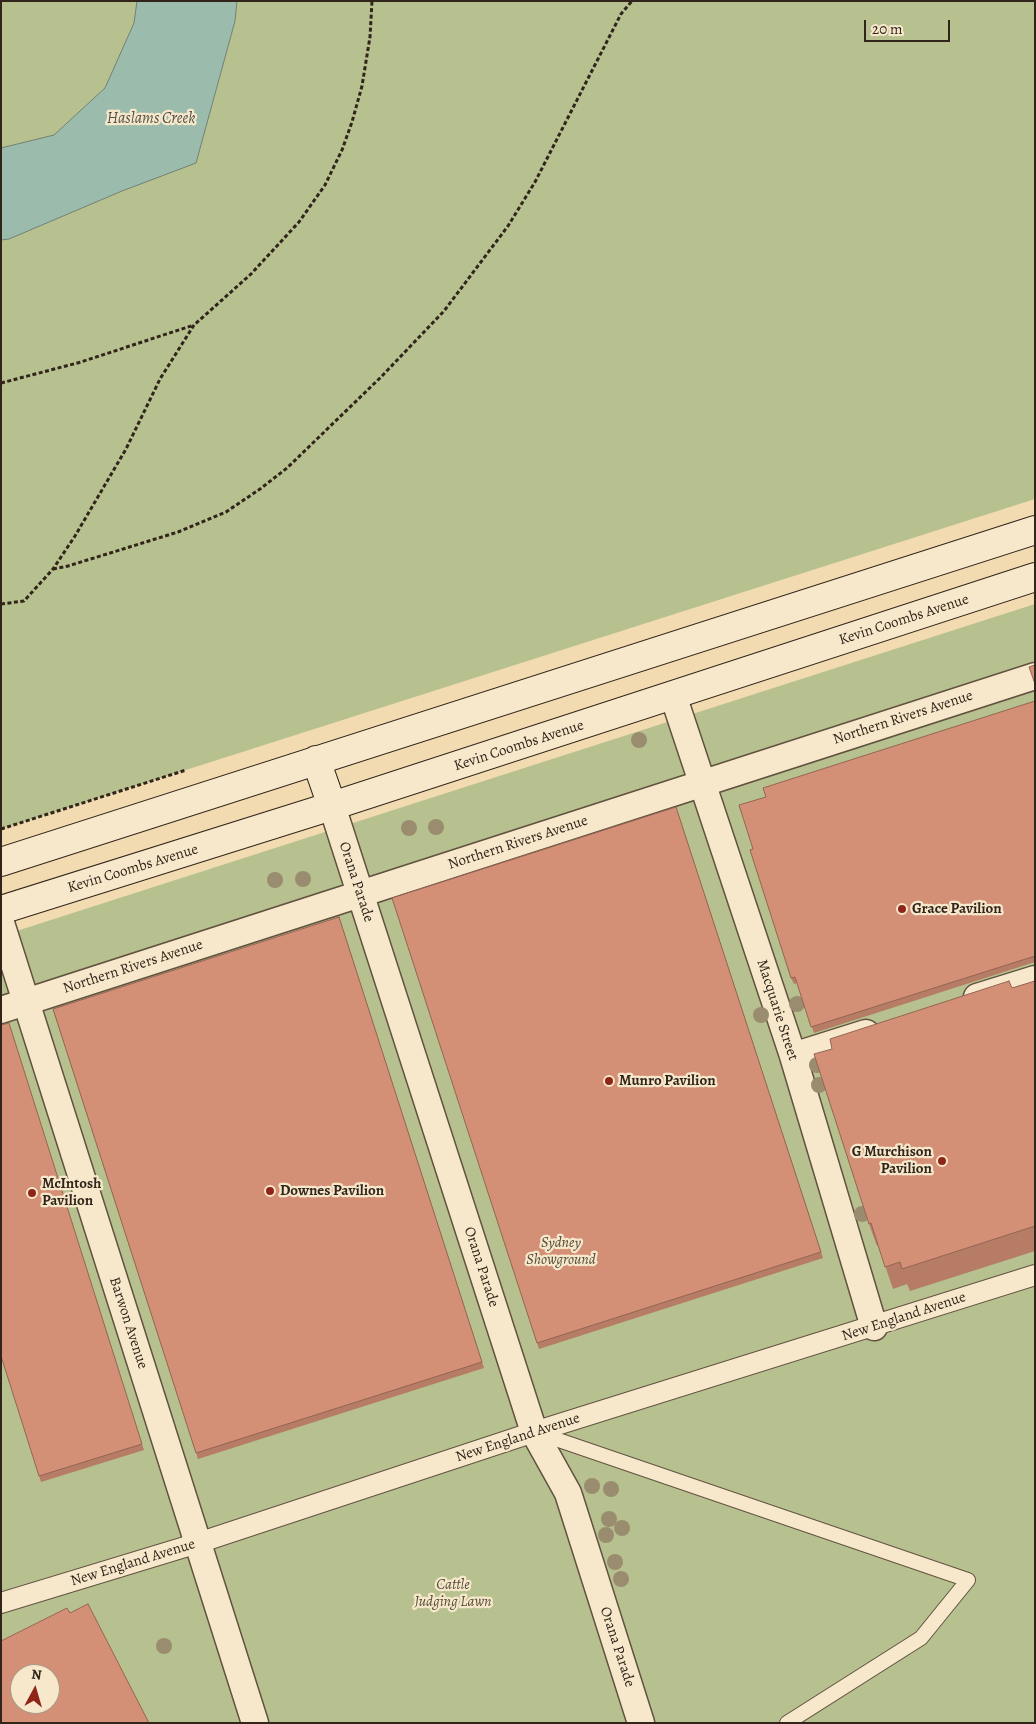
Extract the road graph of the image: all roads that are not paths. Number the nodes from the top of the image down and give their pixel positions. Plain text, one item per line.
1 (1035, 530) edge
2 (1035, 577) edge
3 (1035, 676) edge
4 (673, 696) junction
5 (316, 760) junction
6 (703, 783) junction
7 (332, 806) junction
8 (1, 862) edge
9 (360, 894) junction
10 (1, 910) edge
11 (1, 923) edge
12 (1035, 978) edge
13 (27, 1002) junction
14 (951, 1005) edge
15 (1, 1010) edge
16 (886, 1026) edge
17 (793, 1056) junction
18 (1035, 1275) edge
19 (874, 1327) junction
20 (534, 1432) junction
21 (198, 1544) junction
22 (1, 1603) edge
23 (255, 1723) edge
24 (641, 1723) edge
25 (787, 1723) edge

1 - 5 main road
2 - 4 main road, Kevin Coombs Avenue
3 - 6 street, Northern Rivers Avenue
4 - 6 street, Macquarie Street
4 - 7 main road, Kevin Coombs Avenue
5 - 7 main road
5 - 8 main road
6 - 9 street, Northern Rivers Avenue
6 - 17 street, Macquarie Street
7 - 9 street, Orana Parade
7 - 10 main road, Kevin Coombs Avenue
9 - 13 street, Northern Rivers Avenue
9 - 20 street, Orana Parade
11 - 13 street, Barwon Avenue
12 - 14 street
13 - 15 street, Northern Rivers Avenue
13 - 21 street, Barwon Avenue
16 - 17 street
17 - 19 street, Macquarie Street
18 - 19 street, New England Avenue
19 - 20 street, New England Avenue
20 - 21 street, New England Avenue
20 - 24 street, Orana Parade
20 - 25 lane
21 - 22 street, New England Avenue
21 - 23 street, Barwon Avenue

